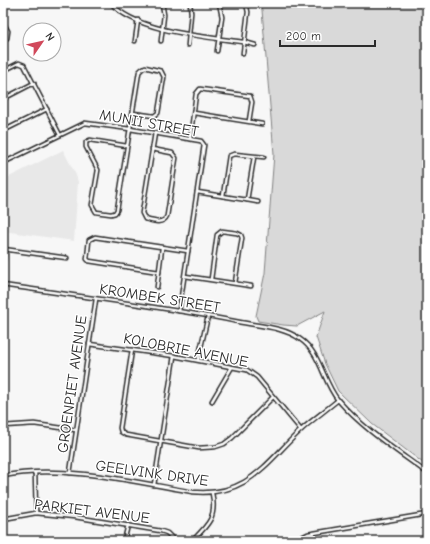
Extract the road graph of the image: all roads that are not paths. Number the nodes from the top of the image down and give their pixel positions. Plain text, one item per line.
1 (111, 3) edge
2 (162, 3) edge
3 (190, 3) edge
4 (219, 3) edge
5 (246, 3) edge
6 (138, 20) junction
7 (3, 22) edge
8 (162, 29) junction
9 (189, 34) junction
10 (218, 38) junction
11 (3, 41) edge
12 (135, 41) dead end
13 (161, 41) dead end
14 (244, 42) junction
15 (188, 45) dead end
16 (255, 45) dead end
17 (217, 51) dead end
18 (243, 53) dead end
19 (3, 71) edge
20 (34, 84) junction
21 (3, 99) edge
22 (47, 109) junction
23 (133, 113) junction
24 (194, 113) junction
25 (249, 122) junction
26 (262, 124) dead end
27 (130, 129) junction
28 (3, 131) edge
29 (155, 133) junction
30 (60, 135) junction
31 (190, 139) junction
32 (128, 146) junction
33 (152, 149) junction
34 (254, 156) junction
35 (264, 157) dead end
36 (3, 163) edge
37 (197, 192) junction
38 (223, 196) junction
39 (247, 200) junction
40 (258, 202) dead end
41 (162, 248) junction
42 (4, 249) edge
43 (188, 251) junction
44 (67, 258) dead end
45 (3, 263) edge
46 (159, 272) junction
47 (184, 276) junction
48 (211, 280) junction
49 (235, 283) junction
50 (3, 285) edge
51 (251, 286) dead end
52 (157, 287) dead end
53 (96, 299) junction
54 (179, 311) junction
55 (208, 316) junction
56 (89, 344) junction
57 (132, 350) junction
58 (174, 356) junction
59 (198, 360) junction
60 (232, 367) junction
61 (273, 397) junction
62 (338, 400) junction
63 (212, 401) dead end
64 (3, 426) edge
65 (76, 430) junction
66 (301, 430) junction
67 (161, 442) junction
68 (35, 473) junction
69 (70, 473) junction
70 (427, 473) edge
71 (3, 476) edge
72 (154, 485) junction
73 (212, 493) junction
74 (36, 513) junction
75 (427, 514) edge
76 (3, 519) edge
77 (128, 525) junction
78 (124, 541) edge
79 (175, 541) edge
80 (192, 541) edge
81 (296, 541) edge

1 - 6 street
2 - 8 street
3 - 9 street
4 - 10 street
5 - 14 street
6 - 8 street
6 - 12 street
7 - 11 street
8 - 9 street
8 - 13 street
9 - 10 street
9 - 15 street
10 - 14 street
10 - 17 street
14 - 16 street
14 - 18 street
19 - 20 street
20 - 21 street
20 - 22 street
22 - 28 street
22 - 30 street
23 - 23 street
23 - 27 street
24 - 25 street
24 - 25 street
24 - 31 street
25 - 26 street
27 - 29 street, MUNII STREET
27 - 30 street, MUNII STREET
27 - 32 street
29 - 31 street, MUNII STREET
29 - 33 street
30 - 36 street, MUNII STREET
31 - 37 street, MUNII STREET
32 - 32 street
33 - 33 street
34 - 35 street
34 - 38 street
34 - 39 street
37 - 38 street
37 - 43 street, MUNII STREET
38 - 39 street
39 - 40 street
41 - 43 street
41 - 46 street
41 - 46 street
42 - 44 street
42 - 45 street
43 - 47 street, MUNII STREET
46 - 52 street
47 - 48 street
47 - 54 street, MUNII STREET
48 - 49 street
48 - 49 street
49 - 51 street
50 - 53 street, KROMBEK STREET
53 - 54 street, KROMBEK STREET
53 - 56 street, GROENPIET AVENUE
54 - 55 street, KROMBEK STREET
55 - 59 street
55 - 62 street, KROMBEK STREET
56 - 57 street, KOLOBRIE AVENUE
56 - 65 street, GROENPIET AVENUE
57 - 58 street, KOLOBRIE AVENUE
57 - 67 street
58 - 59 street, KOLOBRIE AVENUE
58 - 67 street
59 - 60 street, KOLOBRIE AVENUE
60 - 61 street, KOLOBRIE AVENUE
60 - 63 street
61 - 66 street, KOLOBRIE AVENUE
61 - 67 street
62 - 66 street, GEELVINK DRIVE
62 - 70 street
64 - 65 street
65 - 69 street, GROENPIET AVENUE
66 - 73 street, GEELVINK DRIVE
67 - 72 street
68 - 69 street, GEELVINK DRIVE
68 - 71 street, GEELVINK DRIVE
68 - 74 street
69 - 72 street, GEELVINK DRIVE
72 - 73 street, GEELVINK DRIVE
73 - 80 street
74 - 76 street, PARKIET AVENUE
74 - 77 street, PARKIET AVENUE
75 - 81 street
77 - 78 street
77 - 79 street, PARKIET AVENUE

